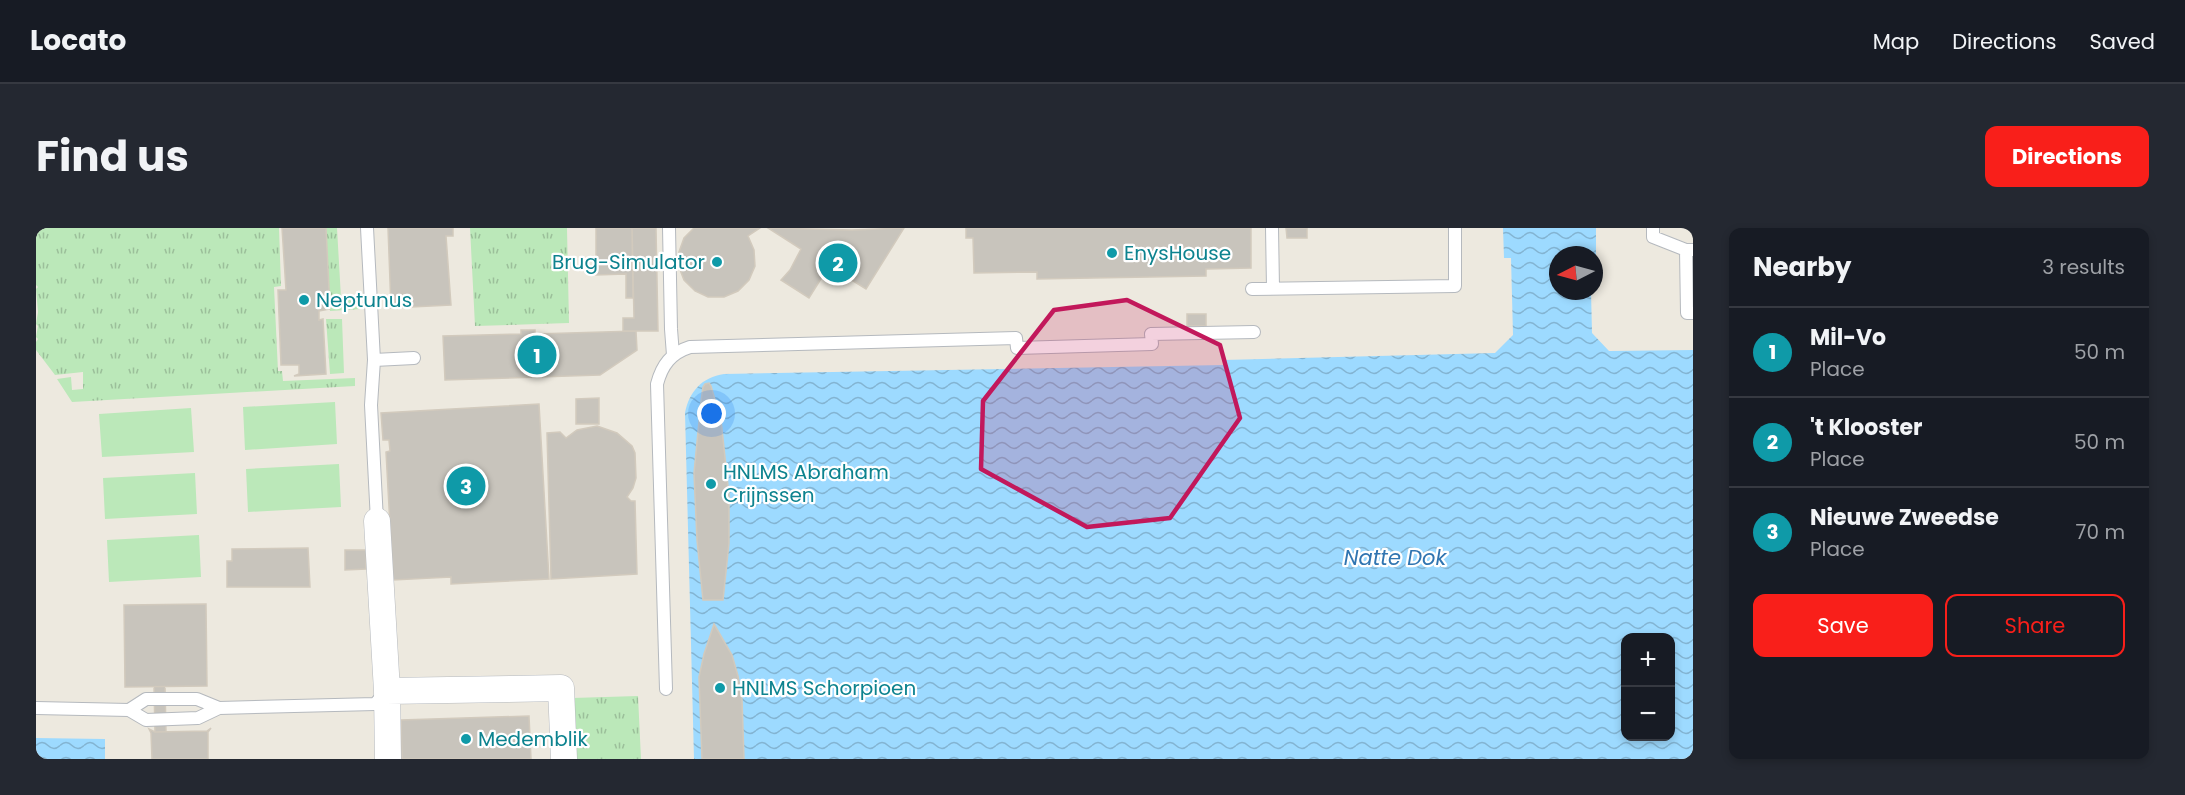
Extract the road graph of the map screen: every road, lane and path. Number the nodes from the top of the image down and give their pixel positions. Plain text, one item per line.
1 (367, 228) edge
2 (669, 228) edge
3 (1272, 228) edge
4 (1455, 228) edge
5 (1653, 228) edge
6 (1689, 250) edge
7 (1273, 288) junction
8 (1252, 289) dead end
9 (1693, 313) edge
10 (1254, 332) dead end
11 (673, 355) junction
12 (414, 358) dead end
13 (374, 360) junction
14 (377, 521) joint
15 (666, 689) dead end
16 (387, 691) junction
17 (36, 708) edge
18 (219, 708) junction
19 (129, 710) junction
20 (388, 759) edge
21 (564, 759) edge

1 - 13 lane
2 - 11 lane
3 - 7 lane
4 - 7 lane
5 - 6 lane
6 - 9 lane
7 - 8 lane
10 - 11 lane
11 - 15 lane
12 - 13 lane
13 - 14 lane
14 - 16 street
16 - 18 lane
16 - 20 street
16 - 21 street
17 - 19 lane
18 - 19 lane
18 - 19 lane

